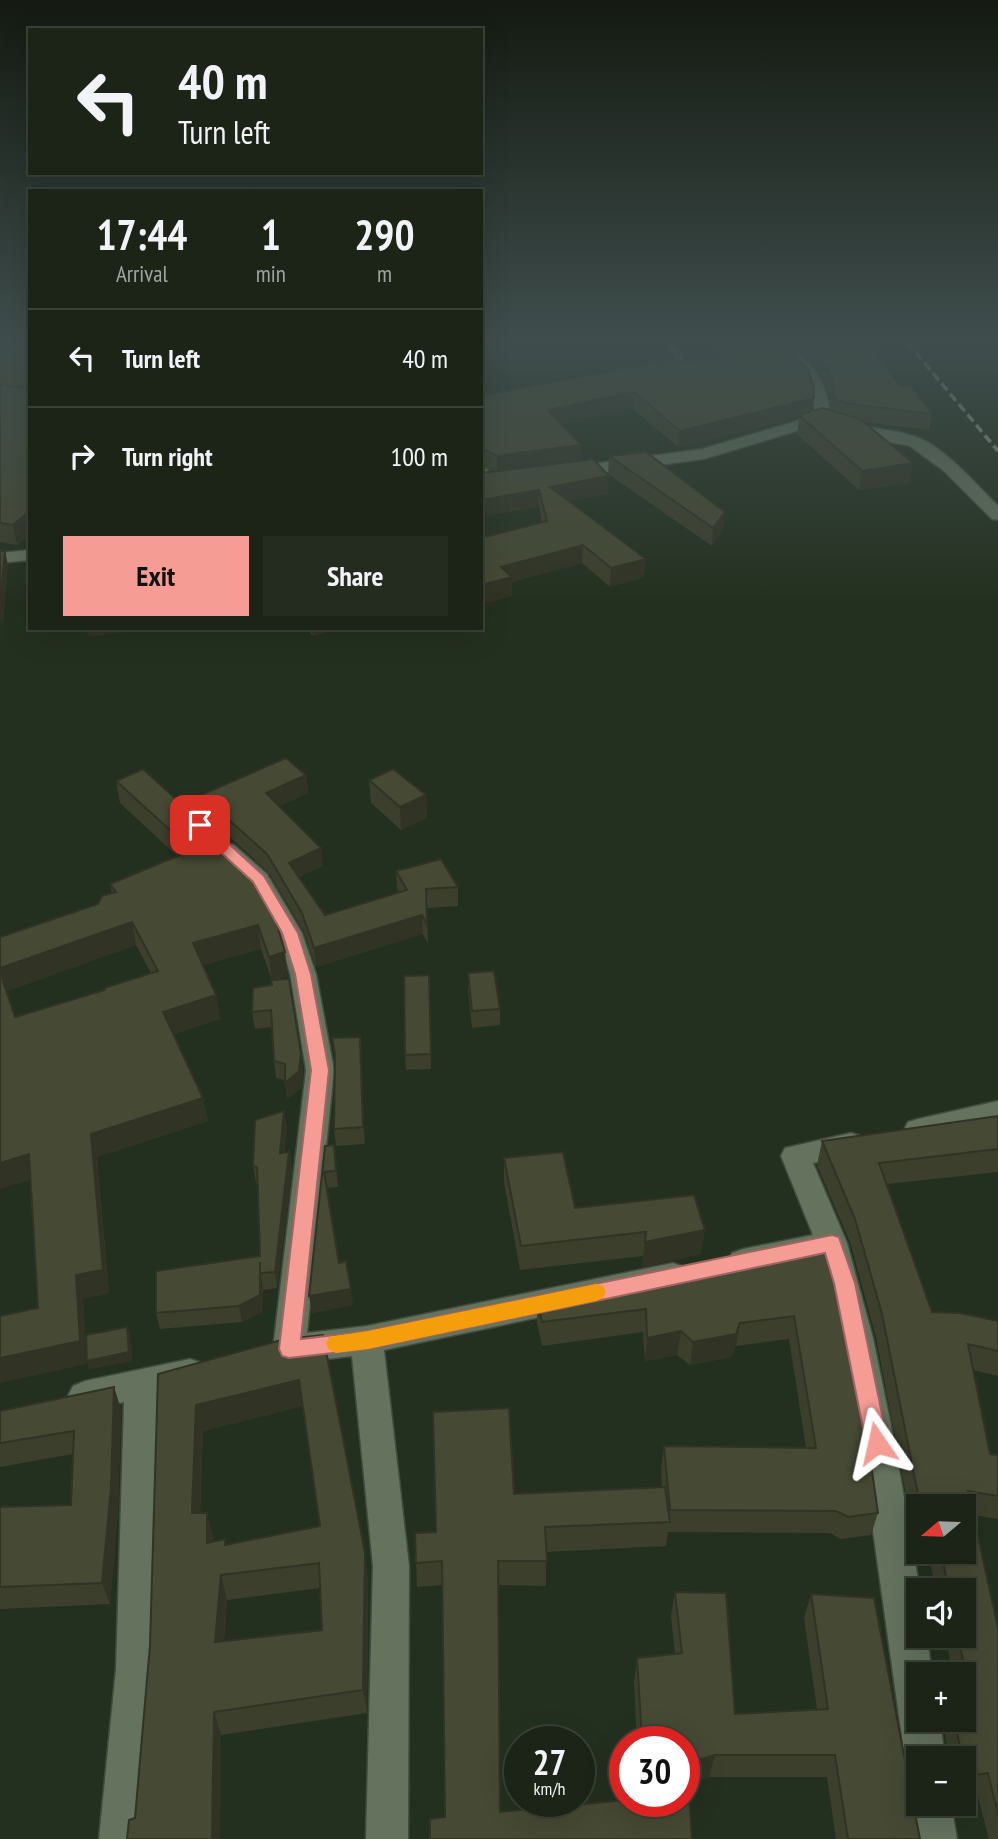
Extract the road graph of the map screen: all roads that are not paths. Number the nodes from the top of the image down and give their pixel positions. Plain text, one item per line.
1 (792, 428) edge
2 (842, 428) edge
3 (483, 469) edge
4 (551, 474) edge
5 (496, 481) edge
6 (998, 515) edge
7 (28, 555) edge
8 (0, 558) edge
9 (209, 834) edge
10 (998, 1112) edge
11 (832, 1243) junction
12 (368, 1340) junction
13 (222, 1365) edge
14 (141, 1384) junction
15 (51, 1403) edge
16 (912, 1662) edge
17 (933, 1816) edge
18 (120, 1839) edge
19 (387, 1839) edge
20 (936, 1839) edge

1 - 4 street
2 - 6 street
3 - 5 lane
7 - 8 street
9 - 12 street
10 - 11 street
11 - 12 street
11 - 16 street
12 - 19 street
13 - 14 street
14 - 15 street
14 - 18 street
17 - 20 street

